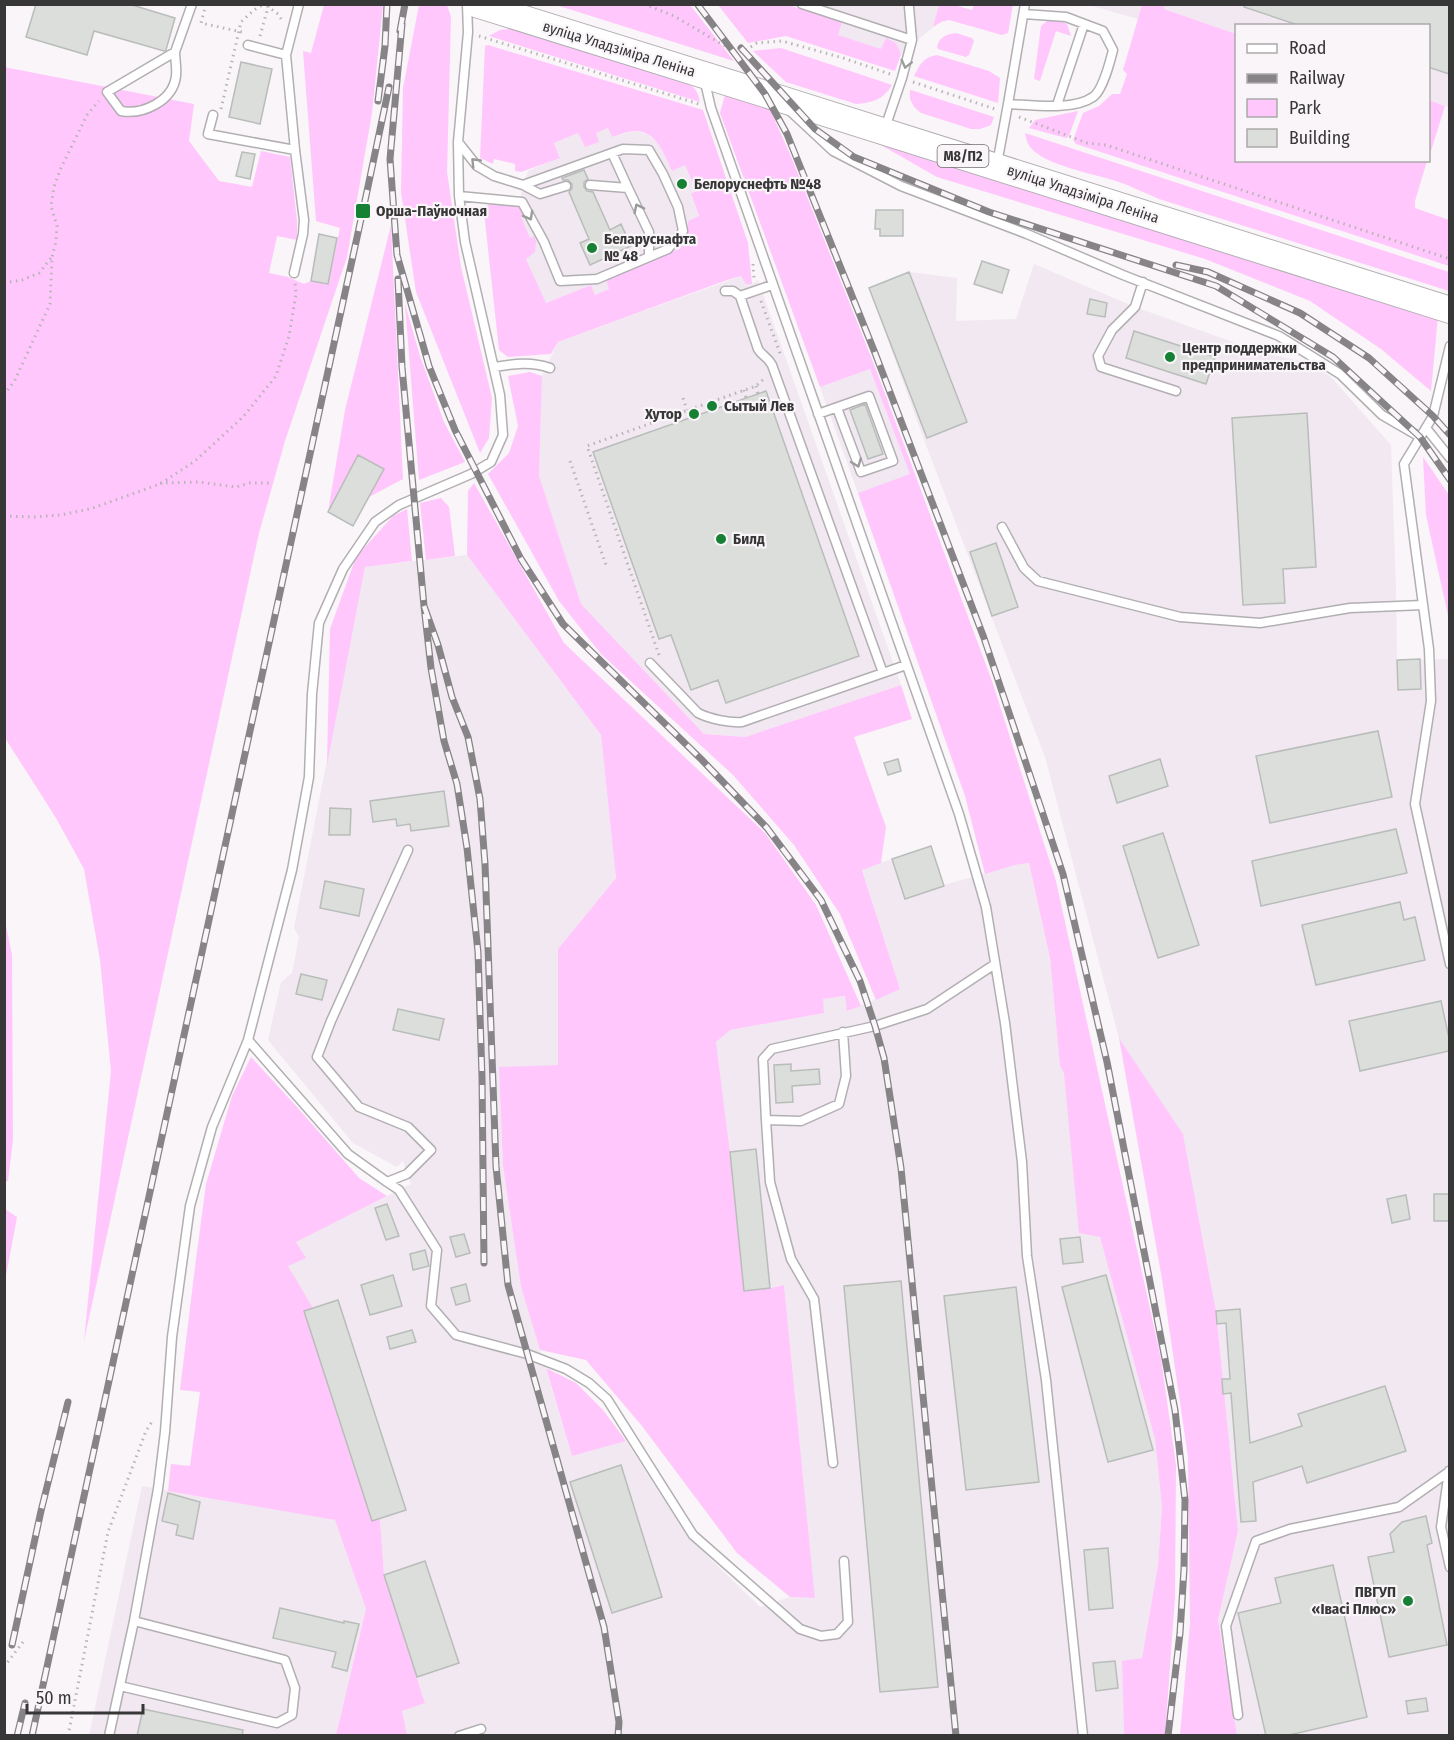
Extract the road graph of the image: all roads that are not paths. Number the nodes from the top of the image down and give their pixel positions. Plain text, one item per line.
1 (192, 4) edge
2 (299, 4) edge
3 (466, 4) edge
4 (476, 4) edge
5 (515, 4) edge
6 (804, 5) edge
7 (909, 7) dead end
8 (1024, 9) edge
9 (1084, 24) junction
10 (912, 40) junction
11 (248, 45) dead end
12 (175, 52) junction
13 (286, 55) junction
14 (705, 69) junction
15 (779, 98) junction
16 (1057, 105) junction
17 (1007, 108) junction
18 (216, 116) road end
19 (887, 124) junction
20 (458, 142) junction
21 (295, 150) junction
22 (612, 153) junction
23 (998, 160) junction
24 (523, 185) junction
25 (590, 185) dead end
26 (566, 186) dead end
27 (628, 188) junction
28 (459, 196) junction
29 (649, 257) junction
30 (294, 273) road end
31 (1143, 282) junction
32 (772, 285) junction
33 (725, 291) dead end
34 (740, 296) junction
35 (1449, 296) edge
36 (1449, 310) edge
37 (1449, 346) edge
38 (494, 367) junction
39 (550, 368) dead end
40 (1447, 371) edge
41 (1176, 391) dead end
42 (837, 408) junction
43 (818, 414) junction
44 (1426, 428) junction
45 (1420, 437) junction
46 (1449, 458) edge
47 (1002, 527) dead end
48 (1423, 605) junction
49 (650, 663) dead end
50 (906, 665) junction
51 (883, 673) junction
52 (408, 850) dead end
53 (995, 964) junction
54 (1449, 964) edge
55 (843, 1032) junction
56 (248, 1040) junction
57 (766, 1120) junction
58 (387, 1182) junction
59 (833, 1463) dead end
60 (844, 1561) dead end
61 (1449, 1567) edge
62 (134, 1621) junction
63 (120, 1686) junction
64 (1238, 1714) dead end
65 (481, 1729) dead end
66 (109, 1736) edge
67 (459, 1736) edge
68 (1083, 1736) edge

1 - 12 lane
2 - 13 lane
3 - 20 lane
4 - 14 main road, вуліца Уладзіміра Леніна / М8/П2
5 - 14 main road, вуліца Уладзіміра Леніна / М8/П2
6 - 10 lane
7 - 10 lane
8 - 9 lane
8 - 17 lane
9 - 16 lane
9 - 16 lane
10 -> 19 lane
11 - 13 lane
12 - 12 lane
13 - 21 lane
14 - 15 main road, вуліца Уладзіміра Леніна / М8/П2
14 - 19 main road, вуліца Уладзіміра Леніна / М8/П2
14 - 32 lane
15 - 19 main road, вуліца Уладзіміра Леніна / М8/П2
15 - 31 lane
16 - 17 lane
17 - 23 lane
18 - 21 lane
19 - 23 main road, вуліца Уладзіміра Леніна / М8/П2
24 -> 20 lane
20 - 28 lane
21 - 30 lane
22 - 24 lane
22 - 27 lane
22 - 29 lane
23 - 35 main road, вуліца Уладзіміра Леніна / М8/П2
23 - 36 main road, вуліца Уладзіміра Леніна / М8/П2
24 - 26 lane
25 - 27 lane
29 -> 27 lane
28 -> 29 lane
28 - 38 lane
31 - 41 lane
31 - 45 lane
32 - 34 lane
32 - 43 lane
33 - 34 lane
34 - 51 lane
37 - 40 lane
38 - 39 lane
38 - 56 lane
40 - 44 lane
42 -> 42 lane
42 - 43 lane
43 - 50 lane
44 - 45 lane
44 - 46 lane
45 - 48 lane
47 - 48 lane
48 - 54 lane
49 - 51 lane
50 - 51 lane
50 - 53 lane
52 - 58 lane
53 - 55 lane
53 - 68 lane
55 - 57 lane
55 - 57 lane
56 - 58 lane
56 - 62 lane
57 - 59 lane
58 - 60 lane
61 - 64 lane
62 - 63 lane
62 - 63 lane
63 - 66 lane
65 - 67 lane

